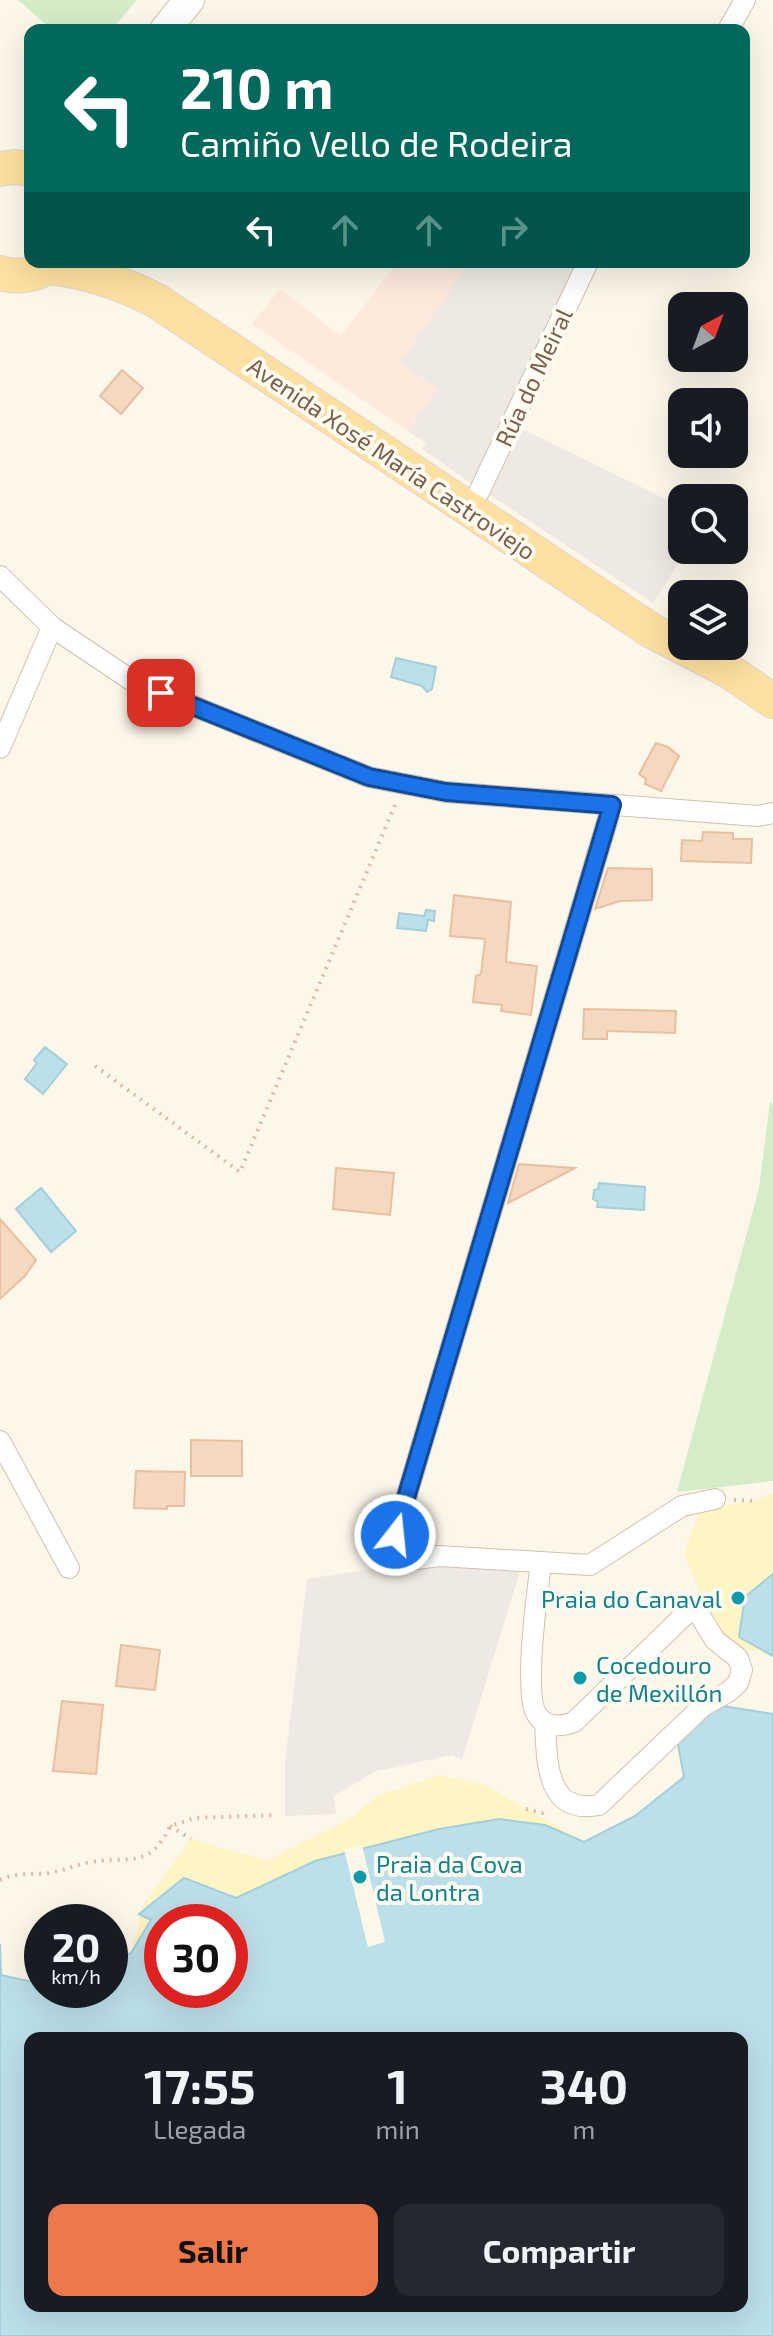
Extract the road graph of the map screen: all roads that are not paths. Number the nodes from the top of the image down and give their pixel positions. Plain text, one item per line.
1 (189, 0) edge
2 (745, 0) edge
3 (170, 24) edge
4 (731, 24) edge
5 (43, 268) edge
6 (67, 268) edge
7 (134, 268) edge
8 (585, 268) edge
9 (0, 273) edge
10 (325, 402) junction
11 (473, 500) junction
12 (0, 576) edge
13 (668, 620) edge
14 (52, 627) junction
15 (715, 660) edge
16 (729, 671) junction
17 (773, 701) edge
18 (0, 748) edge
19 (612, 805) junction
20 (773, 813) edge
21 (0, 1441) edge
22 (715, 1499) dead end
23 (541, 1564) junction
24 (69, 1568) dead end
25 (545, 1722) junction

1 - 3 main road
2 - 4 street
5 - 9 main road
6 - 10 main road, Avenida Xosé María Castroviejo
7 - 10 main road, Avenida Xosé María Castroviejo
8 - 11 street, Rúa do Meiral
10 - 11 main road, Avenida Xosé María Castroviejo
10 - 11 main road, Avenida Xosé María Castroviejo
11 - 13 main road, Avenida Xosé María Castroviejo
11 - 16 main road, Avenida Xosé María Castroviejo
12 - 14 street
14 - 18 street
14 - 19 street
15 - 16 main road, Avenida Xosé María Castroviejo
16 - 17 main road, Avenida Xosé María Castroviejo
19 - 20 street
19 - 23 street
21 - 24 street
22 - 23 street
23 - 25 street
25 - 25 street

